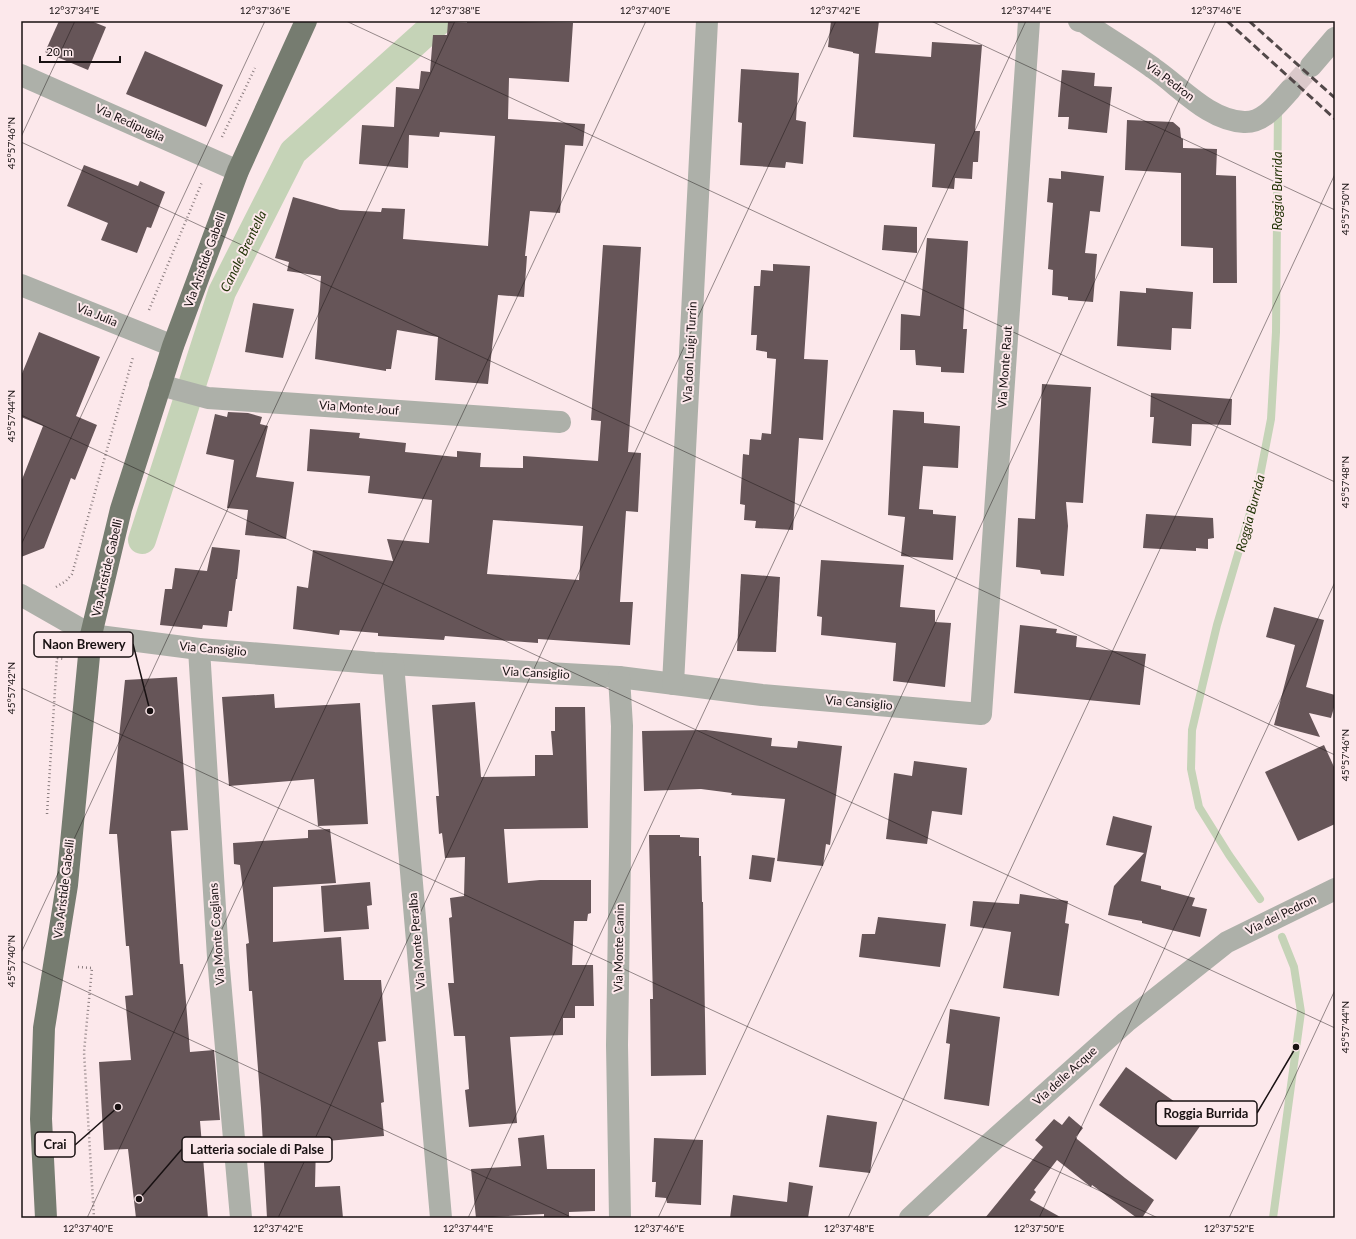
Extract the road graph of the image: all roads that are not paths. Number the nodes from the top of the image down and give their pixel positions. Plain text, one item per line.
1 (306, 21) edge
2 (708, 21) edge
3 (1029, 21) edge
4 (1079, 21) edge
5 (1335, 38) edge
6 (1312, 66) tunnel mouth
7 (21, 75) edge
8 (1290, 90) tunnel mouth
9 (238, 171) junction
10 (21, 285) edge
11 (173, 346) junction
12 (160, 386) junction
13 (560, 422) dead end
14 (21, 595) edge
15 (90, 635) junction
16 (199, 649) junction
17 (393, 664) junction
18 (619, 677) junction
19 (673, 684) junction
20 (981, 714) joint
21 (1335, 889) edge
22 (1227, 942) joint
23 (46, 1218) edge
24 (241, 1218) edge
25 (441, 1218) edge
26 (620, 1218) edge
27 (910, 1218) edge

1 - 9 main road, Via Aristide Gabelli
2 - 19 street, Via don Luigi Turrin
3 - 20 street, Via Monte Raut
4 - 8 street, Via Pedron
5 - 6 street
7 - 9 street, Via Redipuglia
9 - 11 main road, Via Aristide Gabelli
10 - 11 street, Via Julia
11 - 12 main road, Via Aristide Gabelli
12 - 13 street, Via Monte Jouf
12 - 15 main road, Via Aristide Gabelli
14 - 15 street
15 - 16 street, Via Cansiglio
15 - 23 main road, Via Aristide Gabelli
16 - 17 street, Via Cansiglio
16 - 24 street, Via Monte Coglians
17 - 18 street, Via Cansiglio
17 - 25 street, Via Monte Peralba
18 - 19 street, Via Cansiglio
18 - 26 street, Via Monte Canin
19 - 20 street, Via Cansiglio
21 - 22 street, Via del Pedron
22 - 27 street, Via delle Acque

